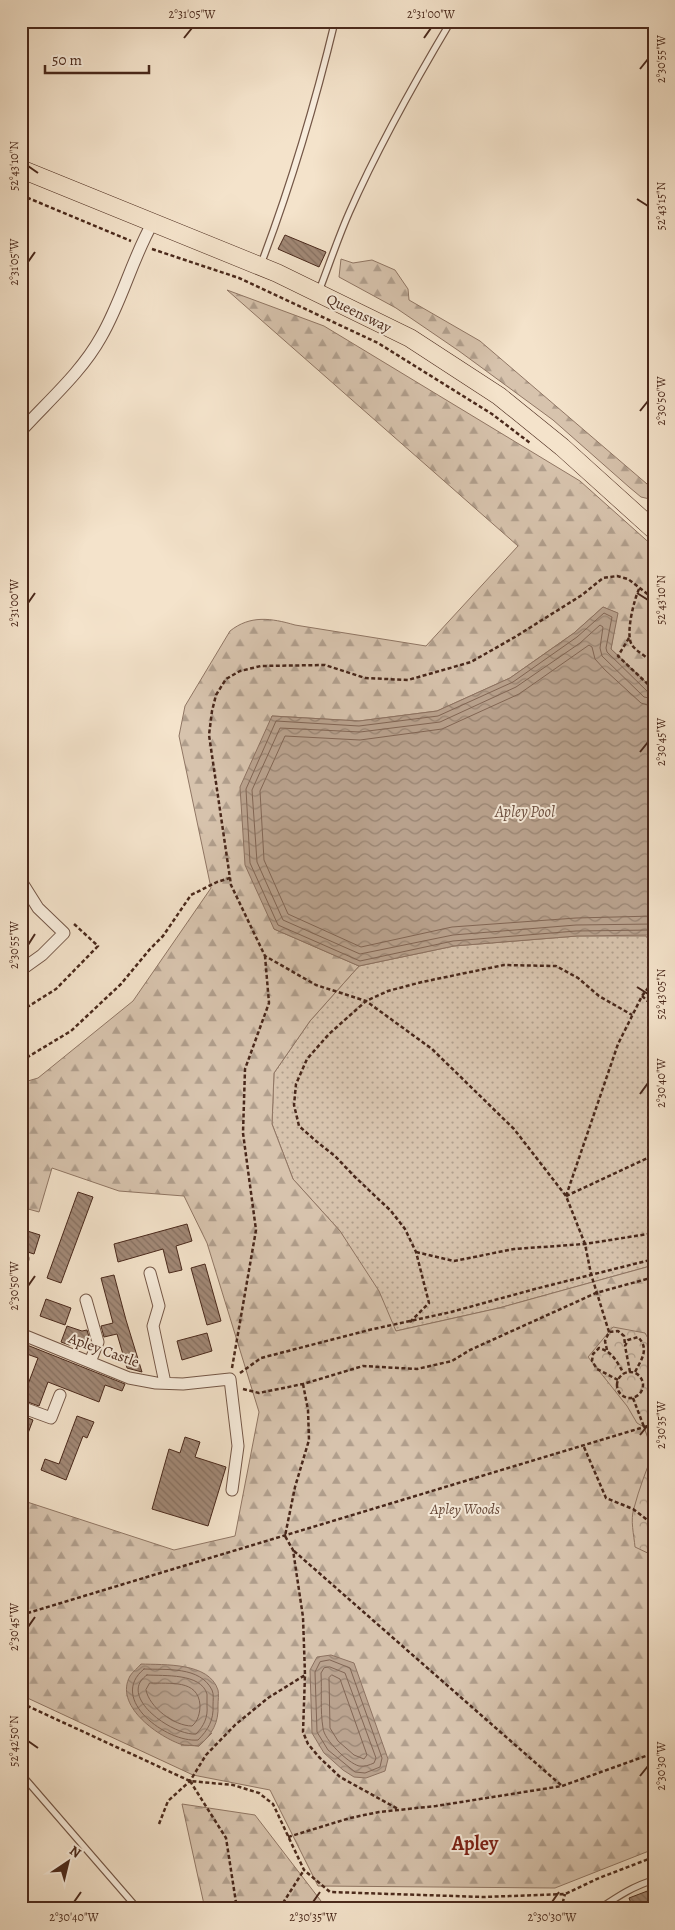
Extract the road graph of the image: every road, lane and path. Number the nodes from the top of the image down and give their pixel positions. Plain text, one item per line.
1 (335, 21) edge
2 (451, 21) edge
3 (21, 170) edge
4 (21, 195) edge
5 (154, 222) junction
6 (140, 245) junction
7 (261, 266) junction
8 (318, 293) junction
9 (21, 430) edge
10 (532, 444) dead end
11 (652, 526) edge
12 (639, 590) junction
13 (654, 599) edge
14 (629, 638) junction
15 (654, 663) edge
16 (654, 690) edge
17 (230, 878) junction
18 (21, 881) edge
19 (73, 923) dead end
20 (265, 956) junction
21 (21, 970) edge
22 (654, 980) edge
23 (642, 996) junction
24 (366, 1001) junction
25 (654, 1007) edge
26 (21, 1011) edge
27 (632, 1015) junction
28 (21, 1061) edge
29 (654, 1155) edge
30 (566, 1196) junction
31 (654, 1233) edge
32 (585, 1244) junction
33 (416, 1252) junction
34 (654, 1259) edge
35 (150, 1273) dead end
36 (591, 1274) junction
37 (654, 1277) edge
38 (596, 1293) junction
39 (86, 1300) dead end
40 (410, 1322) junction
41 (609, 1332) junction
42 (21, 1334) edge
43 (625, 1346) junction
44 (607, 1350) junction
45 (90, 1362) junction
46 (630, 1372) junction
47 (635, 1372) junction
48 (624, 1374) junction
49 (618, 1380) junction
50 (165, 1383) junction
51 (231, 1384) junction
52 (303, 1384) junction
53 (60, 1395) dead end
54 (633, 1398) junction
55 (21, 1407) edge
56 (654, 1424) edge
57 (644, 1427) junction
58 (584, 1447) junction
59 (232, 1490) dead end
60 (654, 1525) edge
61 (285, 1536) junction
62 (293, 1550) junction
63 (21, 1616) edge
64 (305, 1675) junction
65 (21, 1703) edge
66 (654, 1753) edge
67 (21, 1774) edge
68 (190, 1781) junction
69 (562, 1786) junction
70 (398, 1809) junction
71 (159, 1824) dead end
72 (288, 1837) junction
73 (654, 1857) edge
74 (304, 1870) junction
75 (654, 1880) edge
76 (565, 1894) junction
77 (138, 1909) edge
78 (237, 1909) edge
79 (281, 1909) edge
80 (561, 1909) edge
81 (599, 1909) edge

1 - 7 lane
2 - 8 lane
3 - 5 main road, Queensway
4 - 6 path
5 - 6 street
5 - 7 main road, Queensway
6 - 9 street
6 - 10 path
7 - 8 main road, Queensway
8 - 11 main road, Queensway
12 - 13 path
12 - 14 path
12 - 17 path
14 - 15 path
14 - 16 path
17 - 20 path
17 - 28 path
18 - 21 street
19 - 26 path
20 - 24 path
20 - 51 path
22 - 23 path
23 - 25 path
23 - 27 path
24 - 27 path
24 - 30 path
24 - 33 path
27 - 30 path
29 - 30 path
30 - 32 path
31 - 32 path
32 - 33 path
32 - 36 path
33 - 40 path
34 - 36 path
35 - 50 street
36 - 38 path
36 - 40 path
37 - 38 path
38 - 41 path
38 - 52 path
39 - 45 street
40 - 51 path
41 - 43 path
41 - 44 path
42 - 45 street, Apley Castle
43 - 46 path
43 - 47 path
44 - 48 path
44 - 49 path
45 - 50 street, Apley Castle
46 - 47 path
46 - 48 path
47 - 54 path
48 - 49 path
49 - 54 path
50 - 51 street, Apley Castle
51 - 52 path
51 - 59 street
52 - 61 path
53 - 55 street
54 - 57 path
56 - 57 path
57 - 58 path
58 - 60 path
58 - 61 path
61 - 62 path
61 - 63 path
62 - 64 path
62 - 69 path
64 - 68 path
64 - 70 path
65 - 68 path
66 - 69 path
67 - 77 lane
68 - 71 path
68 - 72 path
68 - 78 path
69 - 70 path
70 - 72 path
72 - 74 path
73 - 76 path
74 - 76 path
74 - 79 path
75 - 81 lane
76 - 80 path

